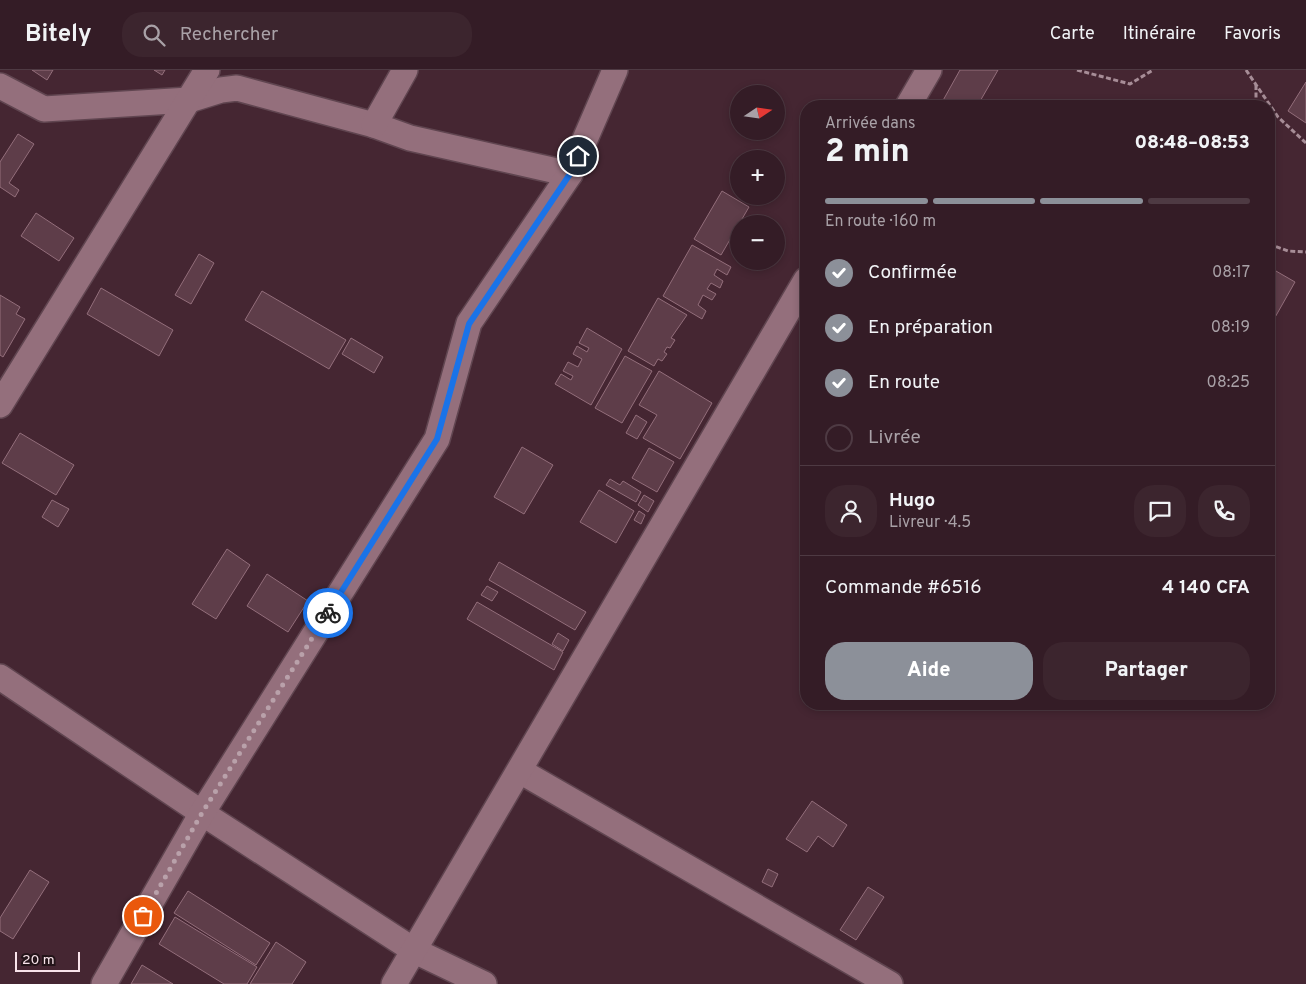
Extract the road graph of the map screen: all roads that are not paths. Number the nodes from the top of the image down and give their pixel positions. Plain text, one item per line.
1 (207, 70) edge
2 (405, 70) edge
3 (615, 70) edge
4 (929, 70) edge
5 (0, 86) edge
6 (189, 100) junction
7 (912, 100) edge
8 (374, 125) junction
9 (570, 174) junction
10 (800, 290) edge
11 (0, 405) edge
12 (0, 677) edge
13 (520, 771) junction
14 (202, 813) junction
15 (415, 951) junction
16 (104, 984) edge
17 (394, 984) edge
18 (484, 984) edge
19 (890, 984) edge

1 - 6 street
2 - 8 street
3 - 9 street
4 - 7 street
5 - 6 street
6 - 8 street
6 - 11 street
8 - 9 street
9 - 14 street
10 - 13 street
12 - 14 street
13 - 15 street
13 - 19 street
14 - 15 street
14 - 16 street
15 - 17 street
15 - 18 street

